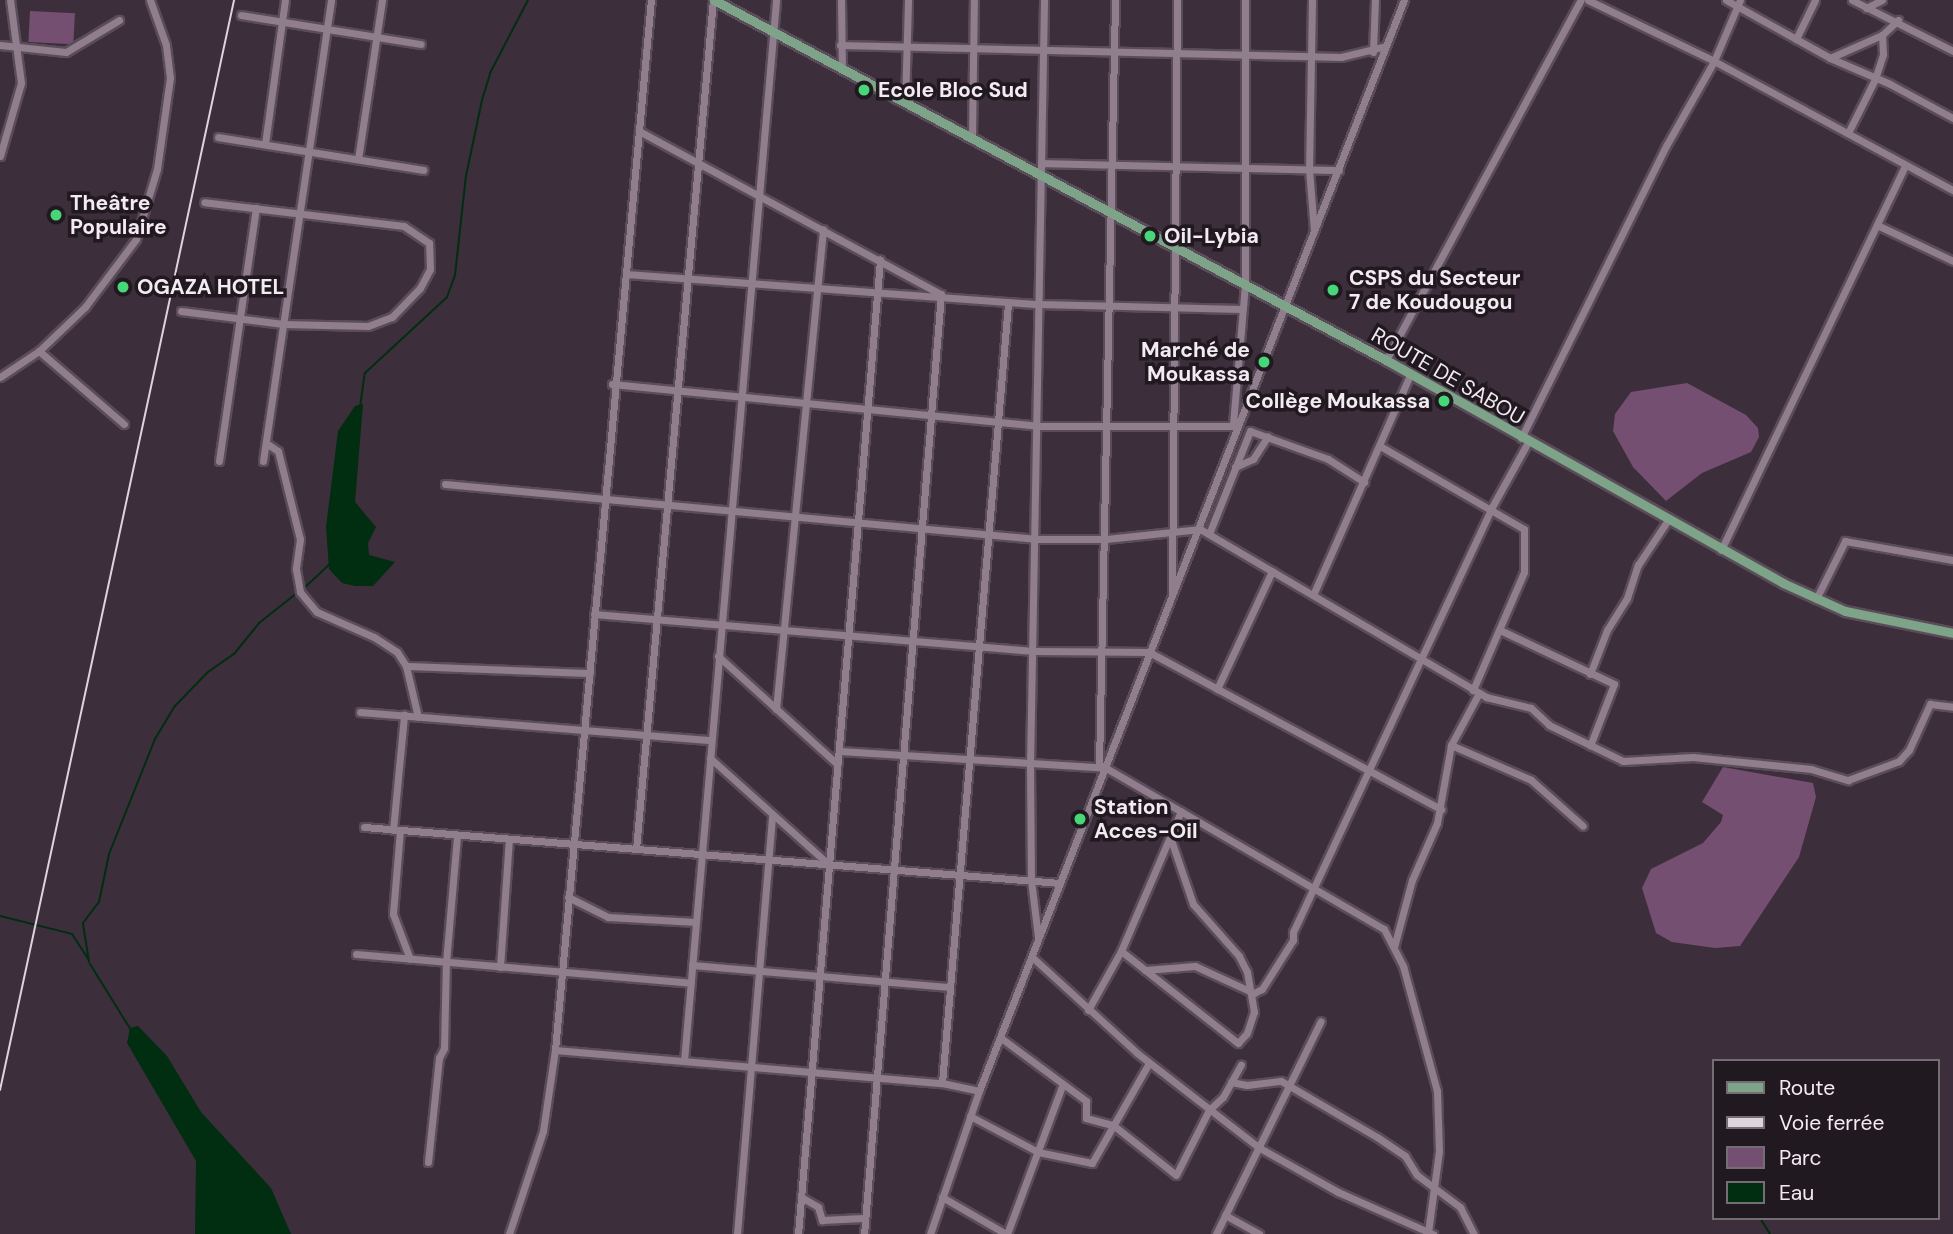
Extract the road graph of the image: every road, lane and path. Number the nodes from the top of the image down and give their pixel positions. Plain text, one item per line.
1 (10, 0) edge
2 (150, 0) edge
3 (285, 0) edge
4 (331, 0) edge
5 (382, 0) edge
6 (651, 0) edge
7 (713, 0) edge
8 (776, 0) edge
9 (841, 0) edge
10 (908, 0) edge
11 (974, 0) edge
12 (1044, 0) edge
13 (1115, 0) edge
14 (1177, 0) edge
15 (1245, 0) edge
16 (1312, 0) edge
17 (1375, 0) edge
18 (1404, 0) edge
19 (1581, 0) edge
20 (1588, 0) edge
21 (1726, 0) edge
22 (1815, 0) edge
23 (1882, 0) edge
24 (1856, 1) edge
25 (1739, 3) edge
26 (1866, 8) junction
27 (241, 15) dead end
28 (119, 20) dead end
29 (1898, 20) junction
30 (282, 22) junction
31 (327, 29) junction
32 (775, 34) junction
33 (1882, 35) junction
34 (376, 37) junction
35 (1796, 39) junction
36 (421, 44) dead end
37 (0, 45) edge
38 (840, 45) junction
39 (1386, 46) junction
40 (907, 47) junction
41 (16, 48) junction
42 (974, 48) junction
43 (1043, 50) junction
44 (1114, 51) junction
45 (1953, 51) edge
46 (1373, 52) junction
47 (1177, 53) junction
48 (1245, 55) junction
49 (1311, 56) junction
50 (1829, 58) junction
51 (1714, 61) junction
52 (842, 68) junction
53 (1875, 79) junction
54 (905, 103) junction
55 (1953, 118) edge
56 (639, 131) junction
57 (1848, 133) junction
58 (972, 136) junction
59 (218, 137) dead end
60 (265, 144) junction
61 (309, 151) junction
62 (0, 156) edge
63 (358, 159) junction
64 (698, 160) junction
65 (1113, 165) junction
66 (1174, 166) junction
67 (1905, 166) junction
68 (1243, 167) junction
69 (1041, 168) junction
70 (1309, 169) junction
71 (423, 170) dead end
72 (1339, 170) junction
73 (1953, 190) edge
74 (757, 193) junction
75 (204, 202) dead end
76 (256, 208) junction
77 (1112, 212) junction
78 (300, 213) junction
79 (1877, 225) junction
80 (823, 229) junction
81 (1315, 235) junction
82 (1172, 245) junction
83 (880, 259) junction
84 (1953, 261) edge
85 (626, 274) junction
86 (687, 278) junction
87 (750, 282) junction
88 (1245, 284) junction
89 (817, 286) junction
90 (877, 290) junction
91 (941, 294) junction
92 (1008, 303) junction
93 (1038, 304) junction
94 (1109, 307) junction
95 (1284, 307) junction
96 (1240, 309) junction
97 (1172, 310) junction
98 (181, 311) dead end
99 (240, 318) junction
100 (283, 324) junction
101 (39, 351) junction
102 (1386, 360) junction
103 (1409, 375) junction
104 (0, 377) edge
105 (612, 384) junction
106 (677, 390) junction
107 (740, 397) junction
108 (806, 403) junction
109 (867, 409) junction
110 (931, 416) junction
111 (998, 422) junction
112 (124, 424) dead end
113 (1172, 424) junction
114 (1108, 425) junction
115 (1236, 425) junction
116 (1038, 426) junction
117 (1268, 436) junction
118 (1524, 440) junction
119 (266, 443) junction
120 (1380, 446) junction
121 (219, 461) dead end
122 (263, 461) dead end
123 (1235, 467) junction
124 (1364, 482) junction
125 (445, 484) dead end
126 (603, 495) junction
127 (667, 502) junction
128 (1492, 507) junction
129 (731, 508) junction
130 (795, 514) junction
131 (1668, 520) junction
132 (858, 521) junction
133 (922, 527) junction
134 (1200, 529) junction
135 (988, 534) junction
136 (1209, 534) junction
137 (1173, 535) junction
138 (1106, 538) junction
139 (1037, 539) junction
140 (1721, 550) junction
141 (1953, 560) edge
142 (1272, 571) junction
143 (1313, 595) junction
144 (1172, 597) junction
145 (1816, 599) junction
146 (594, 614) junction
147 (656, 620) junction
148 (721, 625) junction
149 (784, 630) junction
150 (1502, 631) junction
151 (1953, 633) edge
152 (848, 636) junction
153 (912, 641) junction
154 (979, 646) junction
155 (1033, 651) junction
156 (1103, 652) junction
157 (1149, 652) junction
158 (718, 656) junction
159 (1424, 657) junction
160 (406, 666) junction
161 (590, 673) junction
162 (1591, 674) junction
163 (1217, 689) junction
164 (1476, 691) junction
165 (1953, 707) edge
166 (776, 709) junction
167 (360, 712) dead end
168 (404, 715) junction
169 (418, 717) junction
170 (584, 730) junction
171 (646, 735) junction
172 (711, 740) junction
173 (1451, 745) junction
174 (1590, 746) junction
175 (839, 751) junction
176 (903, 756) junction
177 (710, 758) junction
178 (969, 761) junction
179 (837, 764) junction
180 (1030, 766) junction
181 (1103, 767) junction
182 (1370, 772) junction
183 (1441, 809) junction
184 (1181, 811) junction
185 (772, 814) junction
186 (1583, 826) dead end
187 (363, 827) dead end
188 (397, 830) junction
189 (457, 835) junction
190 (1170, 837) junction
191 (509, 839) junction
192 (573, 844) junction
193 (636, 849) junction
194 (702, 854) junction
195 (768, 859) junction
196 (829, 864) junction
197 (894, 869) junction
198 (959, 874) junction
199 (1031, 880) junction
200 (1060, 883) junction
201 (1314, 888) junction
202 (568, 897) junction
203 (696, 922) junction
204 (1038, 940) junction
205 (1394, 947) junction
206 (1121, 951) junction
207 (356, 954) dead end
208 (1032, 957) junction
209 (410, 958) junction
210 (446, 962) junction
211 (692, 965) junction
212 (500, 967) junction
213 (759, 970) junction
214 (1145, 970) junction
215 (562, 971) junction
216 (820, 976) junction
217 (884, 981) junction
218 (691, 983) junction
219 (950, 987) junction
220 (1254, 993) junction
221 (1088, 1010) junction
222 (1321, 1021) dead end
223 (1001, 1038) junction
224 (555, 1049) junction
225 (684, 1061) junction
226 (1149, 1063) junction
227 (1241, 1065) dead end
228 (751, 1066) junction
229 (811, 1071) junction
230 (876, 1077) junction
231 (1231, 1082) junction
232 (942, 1083) junction
233 (1289, 1085) junction
234 (1062, 1086) junction
235 (979, 1091) junction
236 (1209, 1110) junction
237 (970, 1116) junction
238 (1113, 1125) junction
239 (1258, 1147) junction
240 (1038, 1152) junction
241 (428, 1162) dead end
242 (1434, 1190) junction
243 (801, 1197) junction
244 (942, 1197) junction
245 (1225, 1215) junction
246 (863, 1218) junction
247 (1431, 1233) edge
248 (509, 1234) edge
249 (737, 1234) edge
250 (798, 1234) edge
251 (864, 1234) edge
252 (930, 1234) edge
253 (1007, 1234) edge
254 (1216, 1234) edge
255 (1259, 1234) edge
256 (1474, 1234) edge

1 - 41 street
2 - 101 street
3 - 30 street
4 - 31 street
5 - 34 street
6 - 56 street
7 - 32 main road, ROUTE DE SABOU
7 - 64 street
8 - 32 street
9 - 38 street
10 - 40 street
11 - 42 street
12 - 43 street
13 - 44 street
14 - 47 street
15 - 48 street
16 - 49 street
17 - 46 street
18 - 39 street
19 - 102 street
20 - 51 street
21 - 25 street
22 - 35 street
23 - 26 street
24 - 26 street
25 - 35 street
25 - 51 street
26 - 29 street
27 - 30 street
28 - 41 street
29 - 33 street
29 - 45 street
30 - 31 street
30 - 60 street
31 - 34 street
31 - 61 street
32 - 52 main road, ROUTE DE SABOU
32 - 74 street
33 - 50 street
33 - 53 street
34 - 36 street
34 - 63 street
35 - 50 street
37 - 41 street
38 - 40 street
38 - 52 street
39 - 46 street
39 - 72 street
40 - 42 street
40 - 54 street
41 - 62 street
42 - 43 street
42 - 58 street
43 - 44 street
43 - 69 street
44 - 47 street
44 - 65 street
46 - 49 street
47 - 48 street
47 - 66 street
48 - 49 street
48 - 68 street
49 - 70 street
50 - 53 street
51 - 57 street
51 - 118 street
52 - 54 main road, ROUTE DE SABOU
53 - 55 street
53 - 57 street
54 - 58 main road, ROUTE DE SABOU
56 - 64 street
56 - 85 street
57 - 67 street
58 - 69 main road, ROUTE DE SABOU
59 - 60 street
60 - 61 street
61 - 63 street
61 - 78 street
63 - 71 street
64 - 74 street
64 - 86 street
65 - 66 street
65 - 69 street
65 - 77 street
66 - 68 street
66 - 82 street
67 - 73 street
67 - 79 street
68 - 70 street
68 - 88 street
69 - 77 main road, ROUTE DE SABOU
69 - 93 street
70 - 72 street
70 - 81 street
72 - 81 street
74 - 80 street
74 - 87 street
75 - 76 street
76 - 78 street
76 - 99 street
77 - 82 main road, ROUTE DE SABOU
77 - 94 street
78 - 100 street
78 - 100 street
79 - 84 street
79 - 140 street
80 - 83 street
80 - 89 street
81 - 95 street
82 - 88 main road, ROUTE DE SABOU
82 - 97 street
83 - 90 street
83 - 91 street
85 - 86 street
85 - 105 street
86 - 87 street
86 - 106 street
87 - 89 street
87 - 107 street
88 - 95 main road, ROUTE DE SABOU
88 - 96 street
89 - 90 street
89 - 108 street
90 - 91 street
90 - 109 street
91 - 92 street
91 - 110 street
92 - 93 street
92 - 111 street
93 - 94 street
93 - 116 street
94 - 97 street
94 - 114 street
95 - 102 main road, ROUTE DE SABOU
95 - 115 street
96 - 97 street
96 - 115 street
97 - 113 street
98 - 99 street
99 - 100 street
99 - 121 street
100 - 119 street
101 - 104 street
101 - 112 street
102 - 103 main road, ROUTE DE SABOU
103 - 118 main road, ROUTE DE SABOU
103 - 120 street
105 - 106 street
105 - 126 street
106 - 107 street
106 - 127 street
107 - 108 street
107 - 129 street
108 - 109 street
108 - 130 street
109 - 110 street
109 - 132 street
110 - 111 street
110 - 133 street
111 - 116 street
111 - 135 street
113 - 114 street
113 - 115 street
113 - 137 street
114 - 116 street
114 - 138 street
115 - 134 street
116 - 139 street
117 - 123 street
117 - 123 street
117 - 124 street
118 - 128 street
118 - 131 main road, ROUTE DE SABOU
119 - 122 street
119 - 160 street
120 - 124 street
120 - 128 street
123 - 136 street
124 - 143 street
125 - 126 street
126 - 127 street
126 - 146 street
127 - 129 street
127 - 147 street
128 - 150 street
128 - 159 street
129 - 130 street
129 - 148 street
130 - 132 street
130 - 149 street
131 - 140 main road, ROUTE DE SABOU
131 - 162 street
132 - 133 street
132 - 152 street
133 - 135 street
133 - 153 street
134 - 136 street
134 - 137 street
134 - 144 street
135 - 139 street
135 - 154 street
136 - 142 street
137 - 138 street
137 - 144 street
138 - 139 street
138 - 156 street
139 - 155 street
140 - 145 main road, ROUTE DE SABOU
141 - 145 street
142 - 143 street
142 - 163 street
143 - 159 street
144 - 157 street
145 - 151 main road, ROUTE DE SABOU
146 - 147 street
146 - 161 street
147 - 148 street
147 - 171 street
148 - 149 street
148 - 158 street
149 - 152 street
149 - 166 street
150 - 162 street
150 - 164 street
152 - 153 street
152 - 175 street
153 - 154 street
153 - 176 street
154 - 155 street
154 - 178 street
155 - 156 street
155 - 180 street
156 - 157 street
156 - 181 street
157 - 163 street
157 - 181 street
158 - 166 street
158 - 172 street
159 - 164 street
159 - 182 street
160 - 161 street
160 - 169 street
161 - 170 street
162 - 174 street
163 - 182 street
164 - 173 street
164 - 174 street
165 - 174 street
166 - 179 street
167 - 168 street
168 - 169 street
168 - 188 street
169 - 170 street
170 - 171 street
170 - 192 street
171 - 172 street
171 - 193 street
172 - 177 street
173 - 183 street
173 - 186 street
175 - 176 street
175 - 179 street
176 - 178 street
176 - 197 street
177 - 185 street
177 - 194 street
178 - 180 street
178 - 198 street
179 - 196 street
180 - 181 street
180 - 199 street
181 - 184 street
181 - 200 street
182 - 183 street
182 - 201 street
183 - 205 street
184 - 190 street
184 - 201 street
185 - 195 street
185 - 196 street
187 - 188 street
188 - 189 street
188 - 209 street
189 - 191 street
189 - 210 street
190 - 206 street
190 - 220 street
191 - 192 street
191 - 212 street
192 - 193 street
192 - 202 street
193 - 194 street
194 - 195 street
194 - 203 street
195 - 196 street
195 - 213 street
196 - 197 street
196 - 216 street
197 - 198 street
197 - 217 street
198 - 199 street
198 - 219 street
199 - 200 street
199 - 204 street
200 - 204 street
201 - 205 street
201 - 220 street
202 - 203 street
202 - 215 street
203 - 211 street
204 - 208 street
205 - 242 street
206 - 214 street
206 - 221 street
207 - 209 street
208 - 221 street
208 - 223 street
209 - 210 street
210 - 212 street
210 - 241 street
211 - 213 street
211 - 218 street
212 - 215 street
213 - 216 street
213 - 228 street
214 - 220 street
214 - 220 street
215 - 218 street
215 - 224 street
216 - 217 street
216 - 229 street
217 - 219 street
217 - 230 street
218 - 225 street
219 - 232 street
221 - 226 street
222 - 233 street
223 - 234 street
223 - 235 street
224 - 225 street
224 - 248 street
225 - 228 street
226 - 236 street
226 - 238 street
227 - 231 street
228 - 229 street
228 - 249 street
229 - 230 street
229 - 243 street
230 - 232 street
230 - 246 street
231 - 233 street
231 - 236 street
232 - 235 street
233 - 239 street
233 - 242 street
234 - 238 street
234 - 240 street
235 - 237 street
236 - 238 street
236 - 239 street
237 - 240 street
237 - 244 street
238 - 240 street
239 - 245 street
239 - 247 street
240 - 253 street
242 - 247 street
242 - 256 street
243 - 246 street
243 - 250 street
244 - 252 street
244 - 253 street
245 - 254 street
245 - 255 street
246 - 251 street

